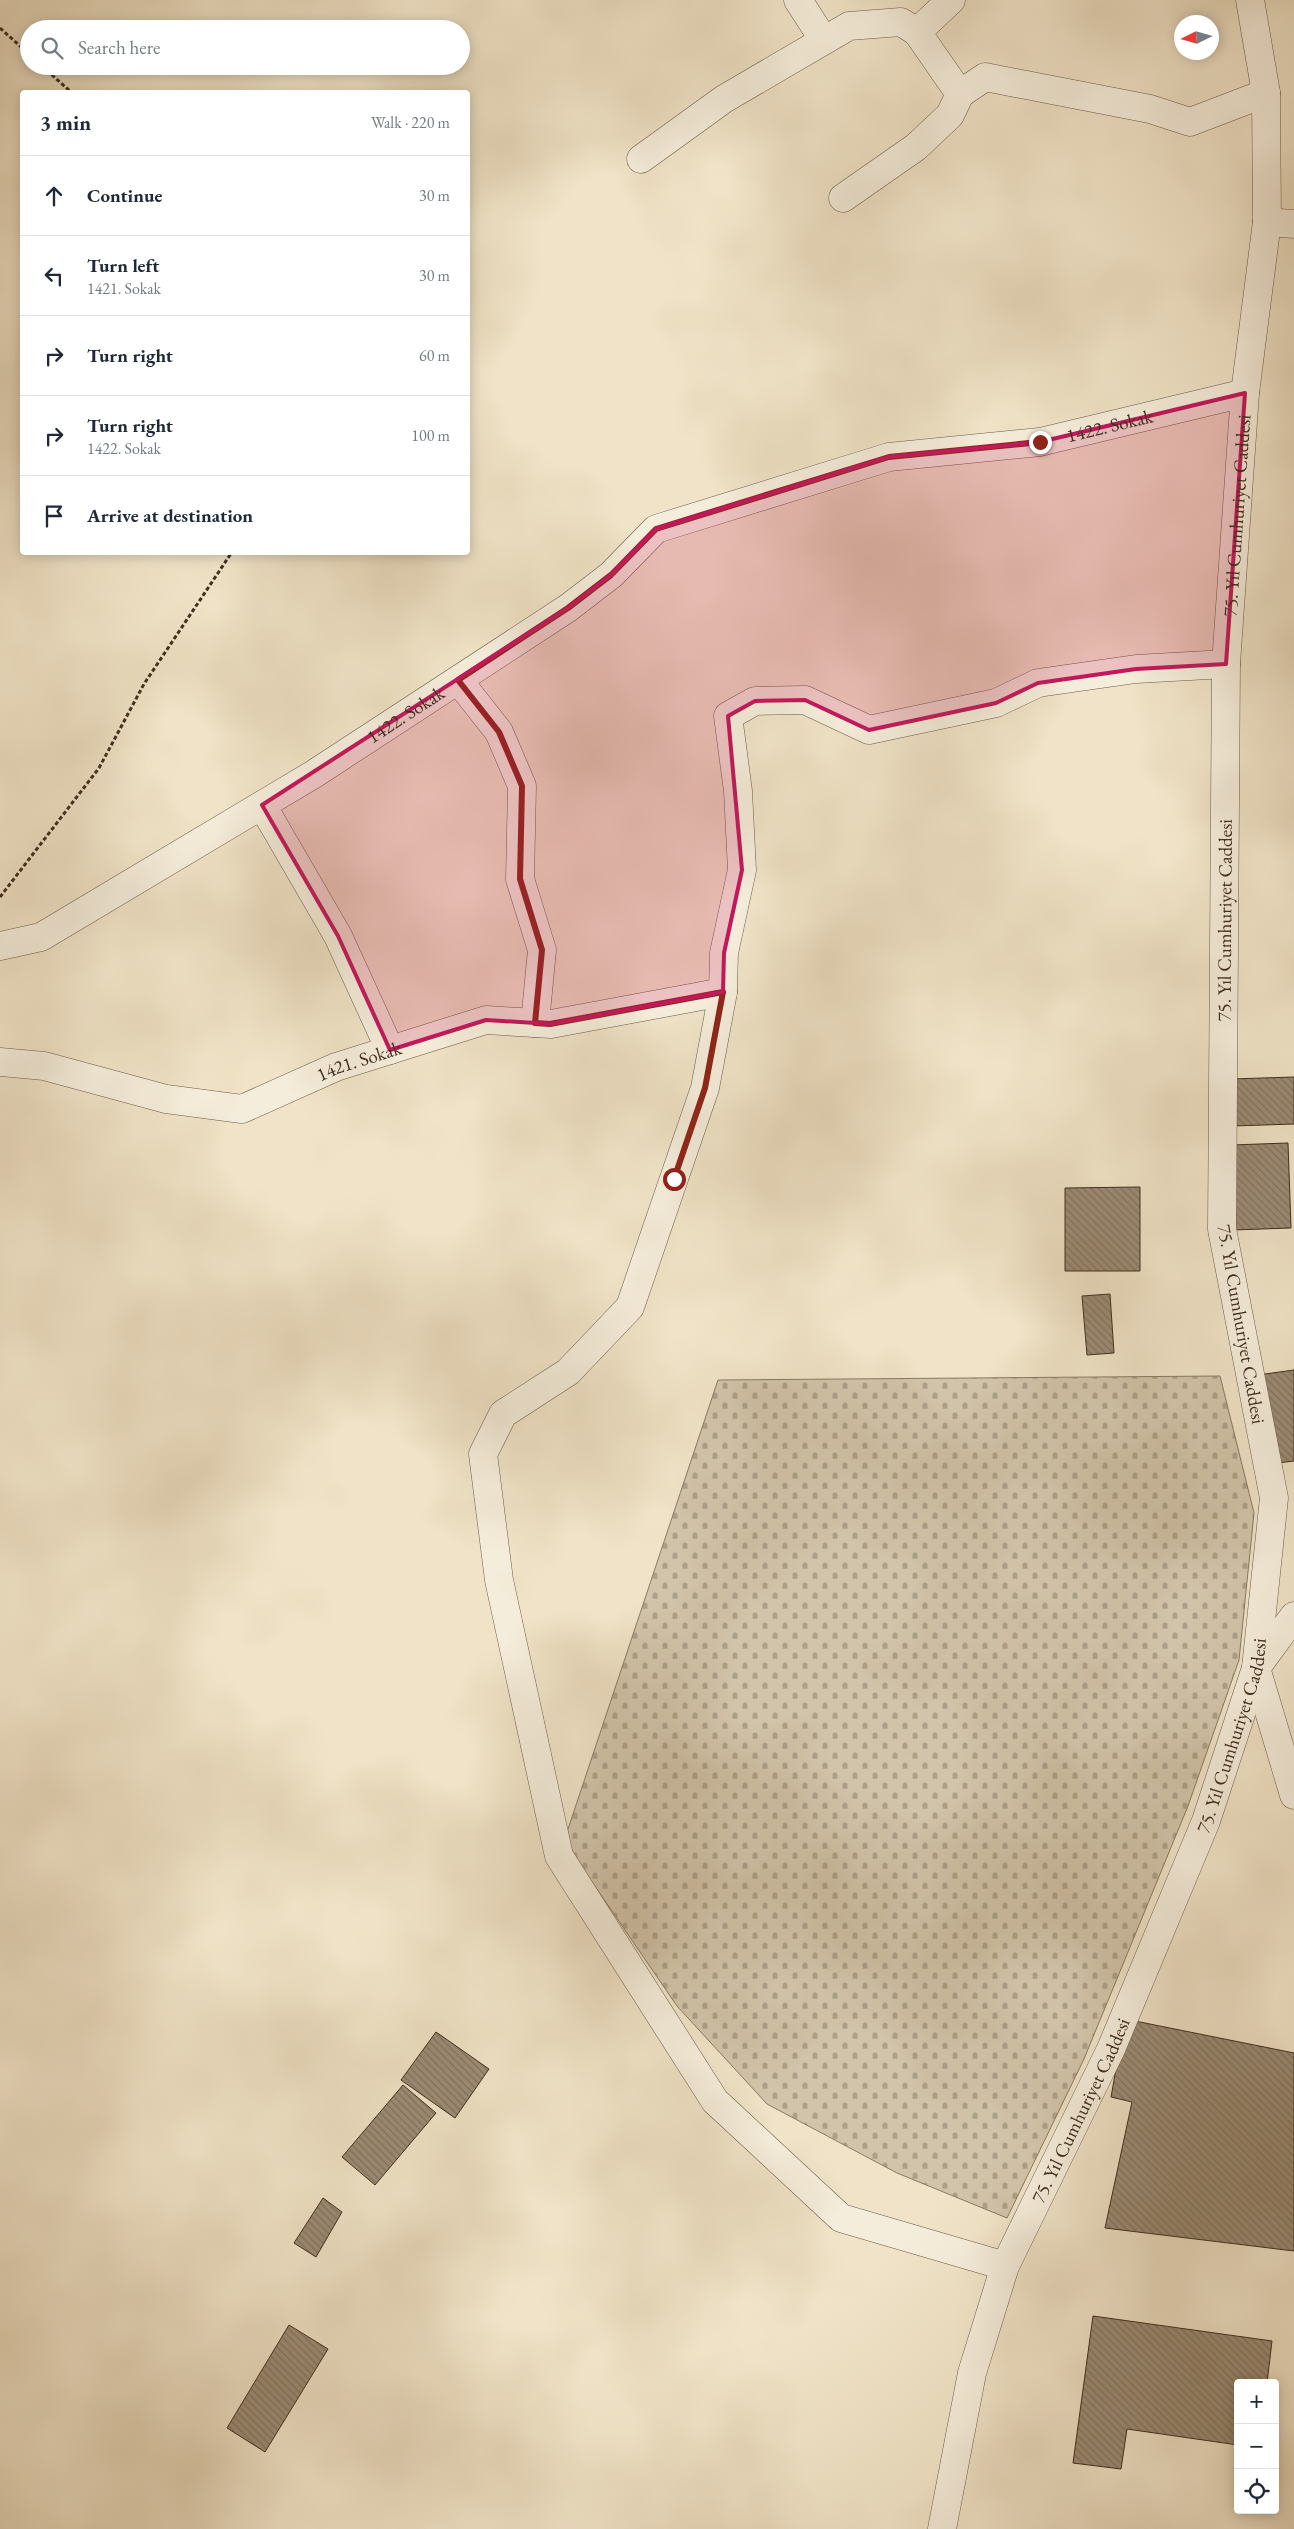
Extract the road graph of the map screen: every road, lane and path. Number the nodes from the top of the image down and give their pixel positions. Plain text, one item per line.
1 (798, 0) edge
2 (951, 0) edge
3 (1250, 0) edge
4 (0, 28) edge
5 (917, 32) junction
6 (823, 39) junction
7 (20, 46) edge
8 (52, 75) edge
9 (69, 90) edge
10 (1266, 93) junction
11 (960, 94) junction
12 (641, 159) dead end
13 (843, 198) dead end
14 (1267, 222) junction
15 (1294, 224) edge
16 (1245, 393) junction
17 (230, 555) edge
18 (1226, 664) junction
19 (458, 680) junction
20 (262, 805) junction
21 (0, 897) edge
22 (0, 946) edge
23 (723, 992) junction
24 (535, 1023) junction
25 (390, 1050) junction
26 (0, 1062) edge
27 (1284, 1497) edge
28 (1294, 1616) edge
29 (1256, 1668) junction
30 (1294, 1795) edge
31 (1005, 2266) junction
32 (942, 2529) edge

1 - 6 street
2 - 5 street
3 - 10 street, 75. Yıl Cumhuriyet Caddesi
4 - 7 path
5 - 6 street
5 - 11 street
6 - 12 street
8 - 9 path
10 - 11 street
10 - 14 street, 75. Yıl Cumhuriyet Caddesi
11 - 13 street
14 - 15 street
14 - 16 street, 75. Yıl Cumhuriyet Caddesi
16 - 18 street, 75. Yıl Cumhuriyet Caddesi
16 - 19 street, 1422. Sokak
17 - 21 path
18 - 23 street
18 - 27 street, 75. Yıl Cumhuriyet Caddesi
19 - 20 street, 1422. Sokak
19 - 24 street
20 - 22 street, 1422. Sokak
20 - 25 street
23 - 24 street, 1421. Sokak
23 - 31 street
24 - 25 street, 1421. Sokak
25 - 26 street, 1421. Sokak
27 - 29 street, 75. Yıl Cumhuriyet Caddesi
28 - 29 street
29 - 30 street
29 - 31 street, 75. Yıl Cumhuriyet Caddesi
31 - 32 street, 75. Yıl Cumhuriyet Caddesi

